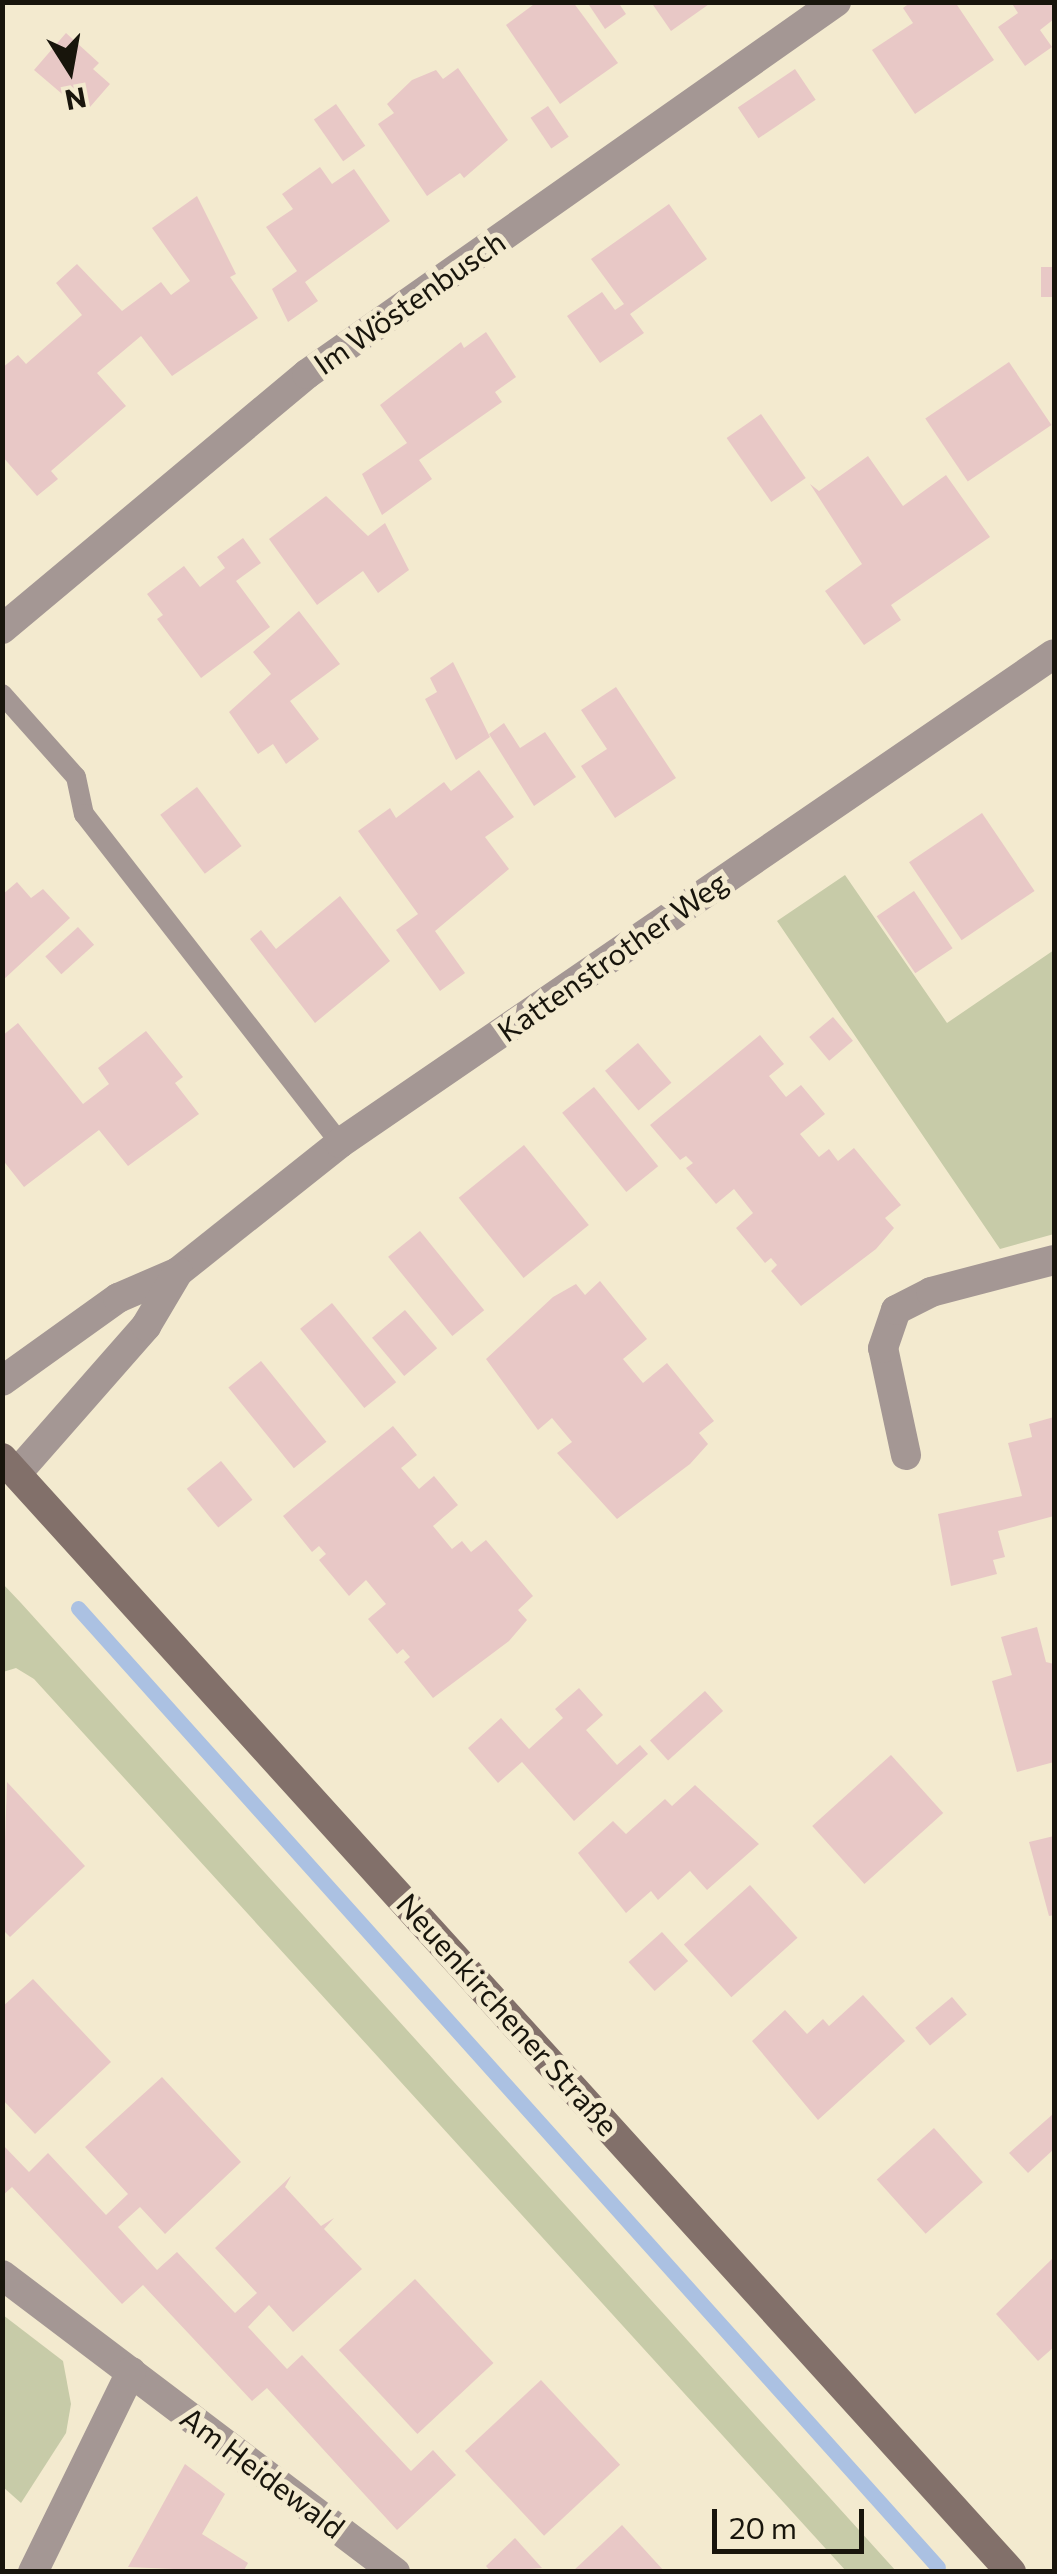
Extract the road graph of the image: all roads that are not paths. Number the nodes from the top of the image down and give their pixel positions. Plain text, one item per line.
1 (836, 2) edge
2 (2, 628) edge
3 (1054, 654) edge
4 (2, 694) edge
5 (340, 1143) junction
6 (1054, 1260) edge
7 (178, 1272) junction
8 (2, 1381) edge
9 (906, 1456) dead end
10 (10, 1466) edge
11 (2, 2275) edge
12 (130, 2372) junction
13 (32, 2572) edge
14 (395, 2572) edge
15 (1011, 2572) edge

1 - 2 street, Im Wöstenbusch
3 - 5 street, Kattenstrother Weg
4 - 5 lane
5 - 7 street, Kattenstrother Weg
6 - 9 street
7 - 8 street, Kattenstrother Weg
7 - 10 street, Kattenstrother Weg
10 - 15 main road, Neuenkirchener Straße
11 - 12 street, Am Heidewald
12 - 13 street
12 - 14 street, Am Heidewald

